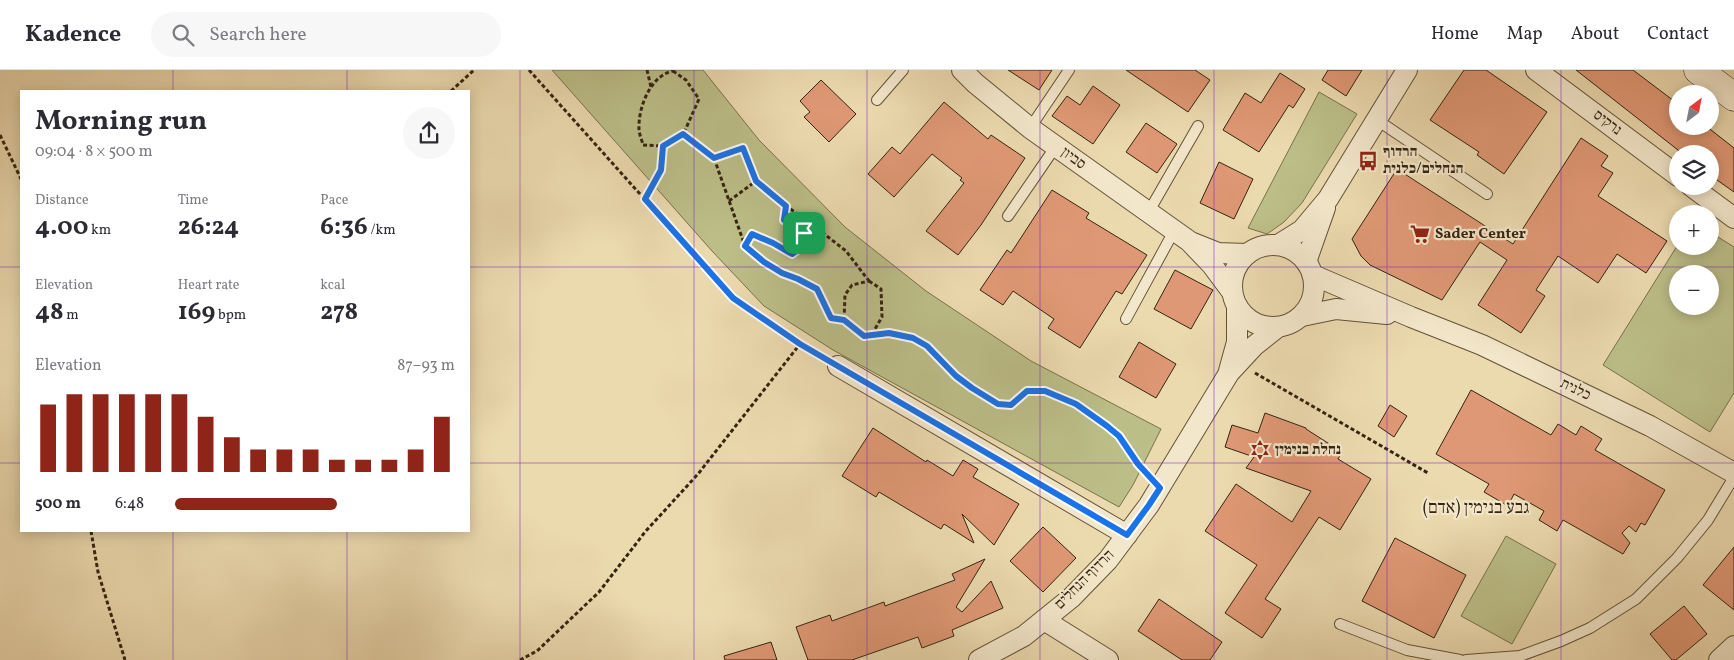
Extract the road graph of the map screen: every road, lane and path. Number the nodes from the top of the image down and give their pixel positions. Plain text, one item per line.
1 (474, 70) edge
2 (529, 70) edge
3 (647, 70) edge
4 (902, 70) edge
5 (962, 70) edge
6 (1069, 70) edge
7 (1407, 70) edge
8 (1536, 70) edge
9 (1698, 70) edge
10 (652, 87) junction
11 (452, 90) edge
12 (1734, 97) edge
13 (877, 100) dead end
14 (1377, 120) junction
15 (1198, 126) dead end
16 (1030, 128) junction
17 (683, 134) junction
18 (0, 135) edge
19 (663, 146) junction
20 (1056, 146) junction
21 (714, 158) junction
22 (1669, 169) edge
23 (20, 177) edge
24 (756, 181) junction
25 (1487, 194) dead end
26 (1703, 195) edge
27 (645, 199) junction
28 (1328, 199) junction
29 (729, 201) junction
30 (786, 206) junction
31 (1148, 213) junction
32 (1008, 216) dead end
33 (1734, 218) edge
34 (1181, 236) junction
35 (1278, 245) junction
36 (745, 246) junction
37 (1247, 254) junction
38 (1310, 269) junction
39 (869, 281) junction
40 (1235, 299) junction
41 (1302, 316) junction
42 (1411, 317) junction
43 (1126, 319) dead end
44 (844, 320) junction
45 (1278, 327) junction
46 (872, 334) junction
47 (800, 344) junction
48 (838, 366) joint
49 (1233, 368) junction
50 (1428, 473) dead end
51 (1734, 473) edge
52 (1734, 477) edge
53 (1160, 488) junction
54 (91, 532) edge
55 (1127, 535) junction
56 (1044, 620) junction
57 (1340, 624) dead end
58 (1734, 646) edge
59 (125, 660) edge
60 (520, 660) edge
61 (979, 660) edge
62 (1108, 660) edge
63 (1460, 660) edge
64 (1466, 660) edge
65 (1719, 660) edge

1 - 11 path
2 - 27 path
3 - 10 path
4 - 13 lane
5 - 16 street, סביון
6 - 16 lane
7 - 14 street
8 - 22 street, נרקיס
9 - 12 street
10 - 17 path
10 - 19 path
14 - 25 lane
14 - 28 street
15 - 31 lane
16 - 20 street, סביון
17 - 19 path
17 - 21 path
18 - 23 path
19 - 27 path
20 - 31 street, סביון
20 - 32 lane
21 - 24 path
21 - 29 path
24 - 29 path
24 - 30 path
26 - 33 street
27 - 47 path
28 - 35 street
28 - 38 street
29 - 36 path
30 - 36 path
30 - 39 path
31 - 34 street, סביון
34 - 37 street, סביון
34 - 40 street, סביון
34 - 43 lane
35 - 37 street
35 - 38 street
36 - 44 path
37 - 40 street
38 - 41 street
38 - 42 street, כלנית
39 - 44 path
39 - 46 path
40 - 45 street
40 - 49 street, הרדוף הנחלים
41 - 42 street, כלנית
41 - 45 street
42 - 51 street, כלנית
44 - 46 path
45 - 49 street, הרדוף הנחלים
46 - 53 path
47 - 48 path
47 - 60 path
48 - 55 street
49 - 50 path
49 - 53 street, הרדוף הנחלים
52 - 64 lane
53 - 55 street, הרדוף הנחלים
54 - 59 path
55 - 56 street, הרדוף הנחלים
56 - 61 street, הרדוף הנחלים
56 - 62 street
57 - 63 lane
58 - 65 street

